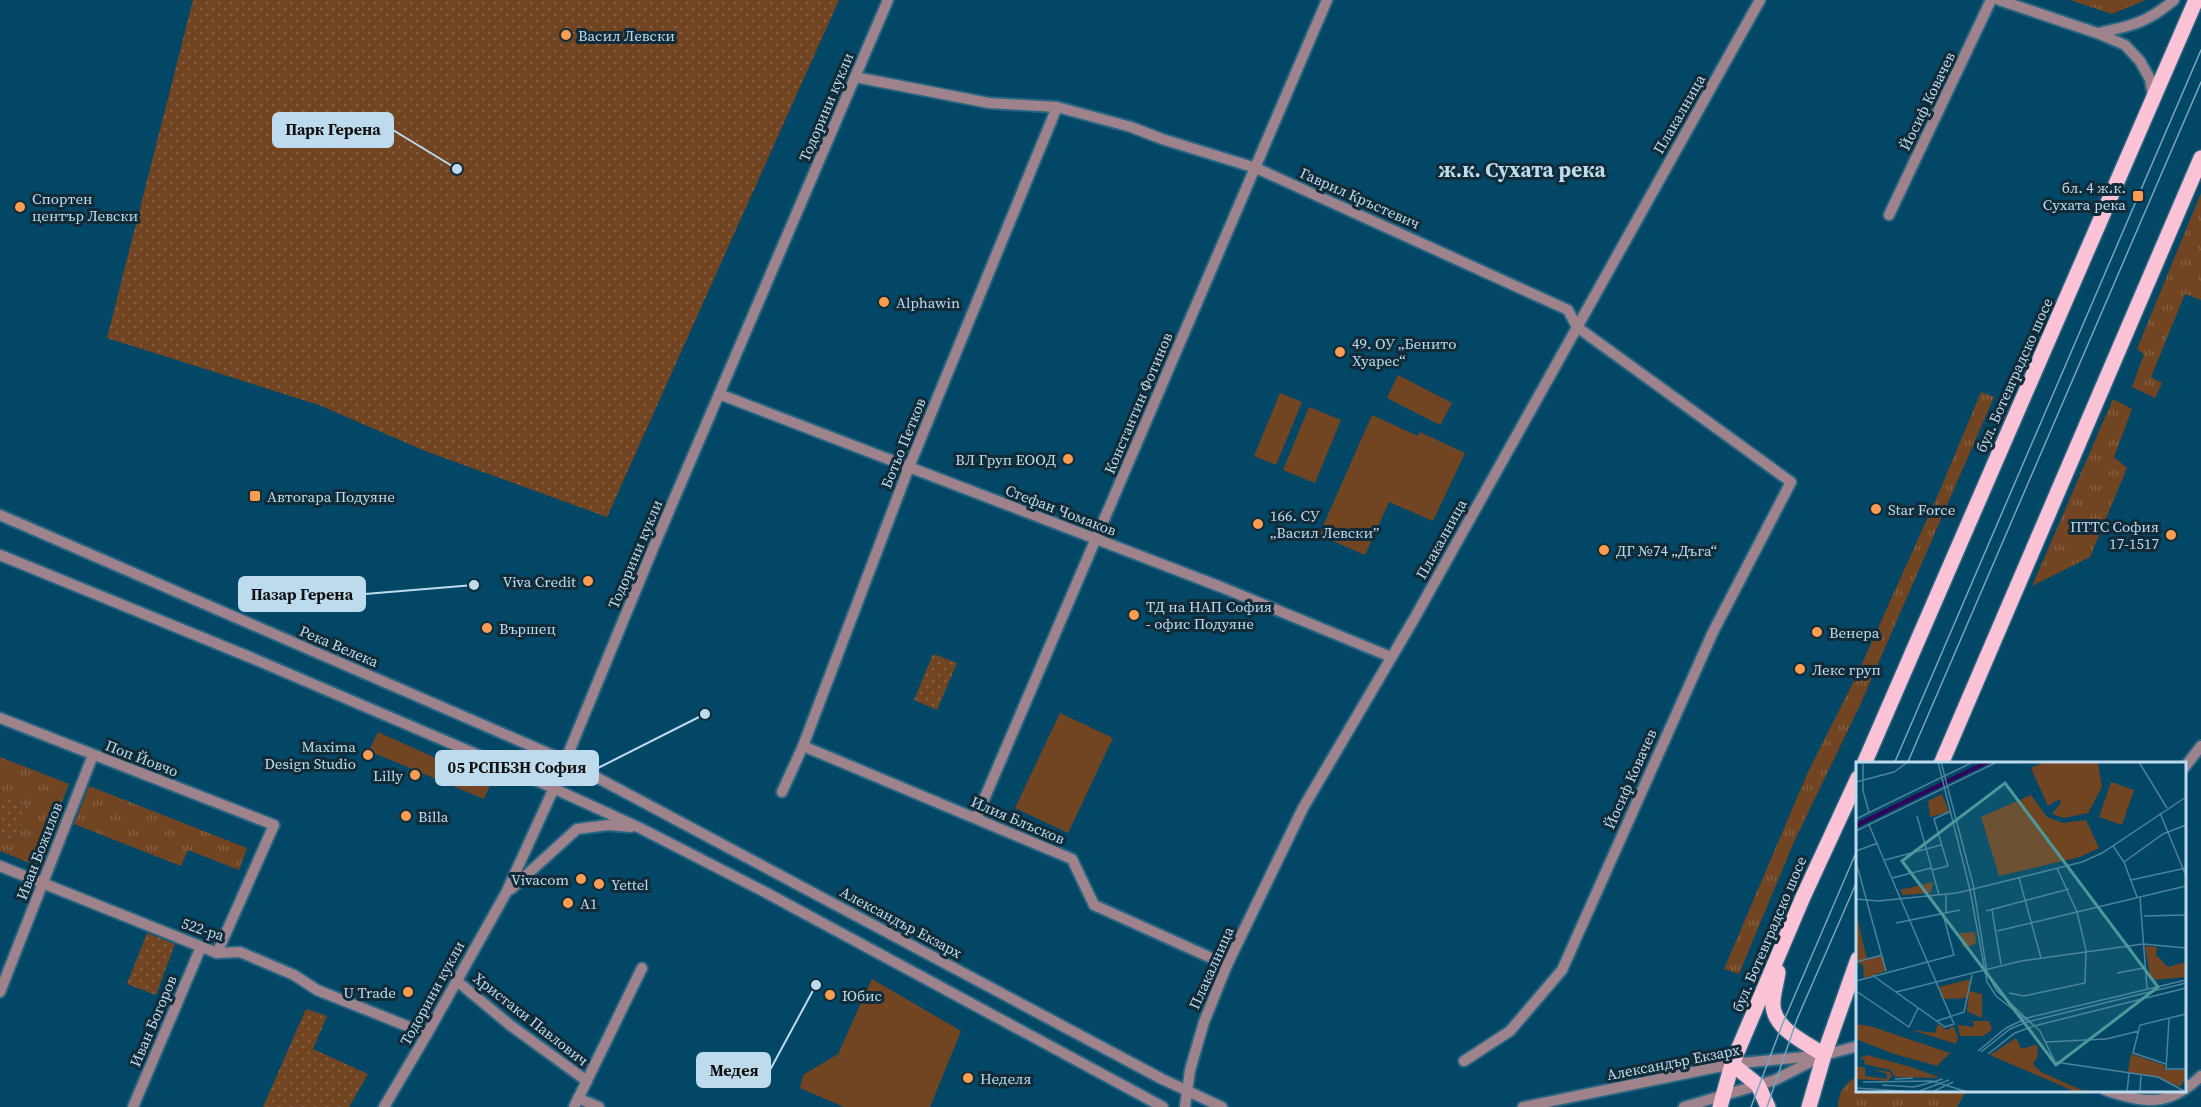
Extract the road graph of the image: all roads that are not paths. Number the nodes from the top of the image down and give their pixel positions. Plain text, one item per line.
1 (888, 0) edge
2 (1327, 0) edge
3 (1760, 0) edge
4 (1992, 0) edge
5 (1999, 0) edge
6 (2174, 0) edge
7 (2196, 0) edge
8 (2097, 33) junction
9 (855, 77) junction
10 (2154, 100) junction
11 (1057, 107) junction
12 (2201, 158) edge
13 (1257, 168) junction
14 (1889, 215) dead end
15 (1577, 327) junction
16 (719, 394) junction
17 (909, 467) junction
18 (1791, 482) joint
19 (0, 515) edge
20 (1096, 539) junction
21 (0, 555) edge
22 (1391, 657) junction
23 (0, 718) edge
24 (802, 746) junction
25 (2201, 746) edge
26 (93, 755) junction
27 (566, 761) junction
28 (1865, 762) edge
29 (1942, 762) edge
30 (2186, 765) edge
31 (1856, 780) edge
32 (554, 788) junction
33 (782, 792) dead end
34 (976, 818) junction
35 (640, 828) junction
36 (0, 866) edge
37 (43, 883) junction
38 (506, 893) junction
39 (1782, 946) junction
40 (201, 947) junction
41 (217, 953) junction
42 (1856, 963) edge
43 (1227, 965) junction
44 (642, 968) dead end
45 (457, 981) junction
46 (0, 992) edge
47 (427, 1035) junction
48 (1856, 1046) edge
49 (1824, 1055) junction
50 (1464, 1061) dead end
51 (1732, 1064) junction
52 (2201, 1077) edge
53 (587, 1081) junction
54 (1758, 1085) junction
55 (2186, 1090) edge
56 (1187, 1092) junction
57 (2111, 1092) edge
58 (2184, 1092) edge
59 (576, 1102) edge
60 (1721, 1102) edge
61 (133, 1107) edge
62 (384, 1107) edge
63 (600, 1107) edge
64 (1163, 1107) edge
65 (1185, 1107) edge
66 (1222, 1107) edge
67 (1523, 1107) edge
68 (1684, 1107) edge
69 (1768, 1107) edge
70 (1809, 1107) edge

1 - 9 street, Тодорини кукли
2 - 13 street, Константин Фотинов
3 - 15 street, Плакалница
4 - 14 street, Йосиф Ковачев
5 - 8 street
6 - 8 street
7 - 10 main road, бул. Ботевградско шосе
8 - 10 street
9 - 11 street, Гаврил Кръстевич
9 - 16 street, Тодорини кукли
10 - 28 main road, бул. Ботевградско шосе
11 - 13 street, Гаврил Кръстевич
11 - 17 street, Ботьо Петков
12 - 29 main road
13 - 15 street, Гаврил Кръстевич
13 - 20 street, Константин Фотинов
15 - 18 street, Гаврил Кръстевич
15 - 22 street, Плакалница
16 - 17 street, Стефан Чомаков
16 - 27 street, Тодорини кукли
17 - 20 street, Стефан Чомаков
17 - 24 street, Ботьо Петков
18 - 50 street, Йосиф Ковачев
19 - 27 street, Река Велека
20 - 22 street, Стефан Чомаков
20 - 34 street, Константин Фотинов
21 - 32 street
22 - 43 street, Плакалница
23 - 26 street, Поп Йовчо
24 - 33 street, Ботьо Петков
24 - 34 street, Илия Блъсков
25 - 30 street
26 - 37 street, Иван Божилов
26 - 41 street, Поп Йовчо
27 - 32 street, Тодорини кукли
27 - 56 street, Александър Екзарх
31 - 39 main road, бул. Ботевградско шосе
32 - 35 street
32 - 38 street, Тодорини кукли
34 - 43 street, Илия Блъсков
35 - 38 street
35 - 64 street
36 - 37 street, 522-ра
37 - 40 street, 522-ра
37 - 46 street, Иван Божилов
38 - 45 street, Тодорини кукли
39 - 49 main road
39 - 51 main road, бул. Ботевградско шосе
40 - 41 street, 522-ра
40 - 61 street, Иван Богоров
41 - 47 street, 522-ра
42 - 49 main road
43 - 56 street, Плакалница
44 - 53 street
45 - 47 street, Тодорини кукли
45 - 53 street, Христаки Павлович
47 - 62 street, Тодорини кукли
48 - 49 street
49 - 51 street, Александър Екзарх
49 - 54 street
49 - 70 main road
51 - 54 main road
51 - 60 main road, бул. Ботевградско шосе
51 - 67 street, Александър Екзарх
52 - 55 street
53 - 59 street
54 - 60 street
54 - 69 main road
56 - 65 street, Плакалница
56 - 66 street, Александър Екзарх
57 - 58 street
59 - 63 street
60 - 68 street

